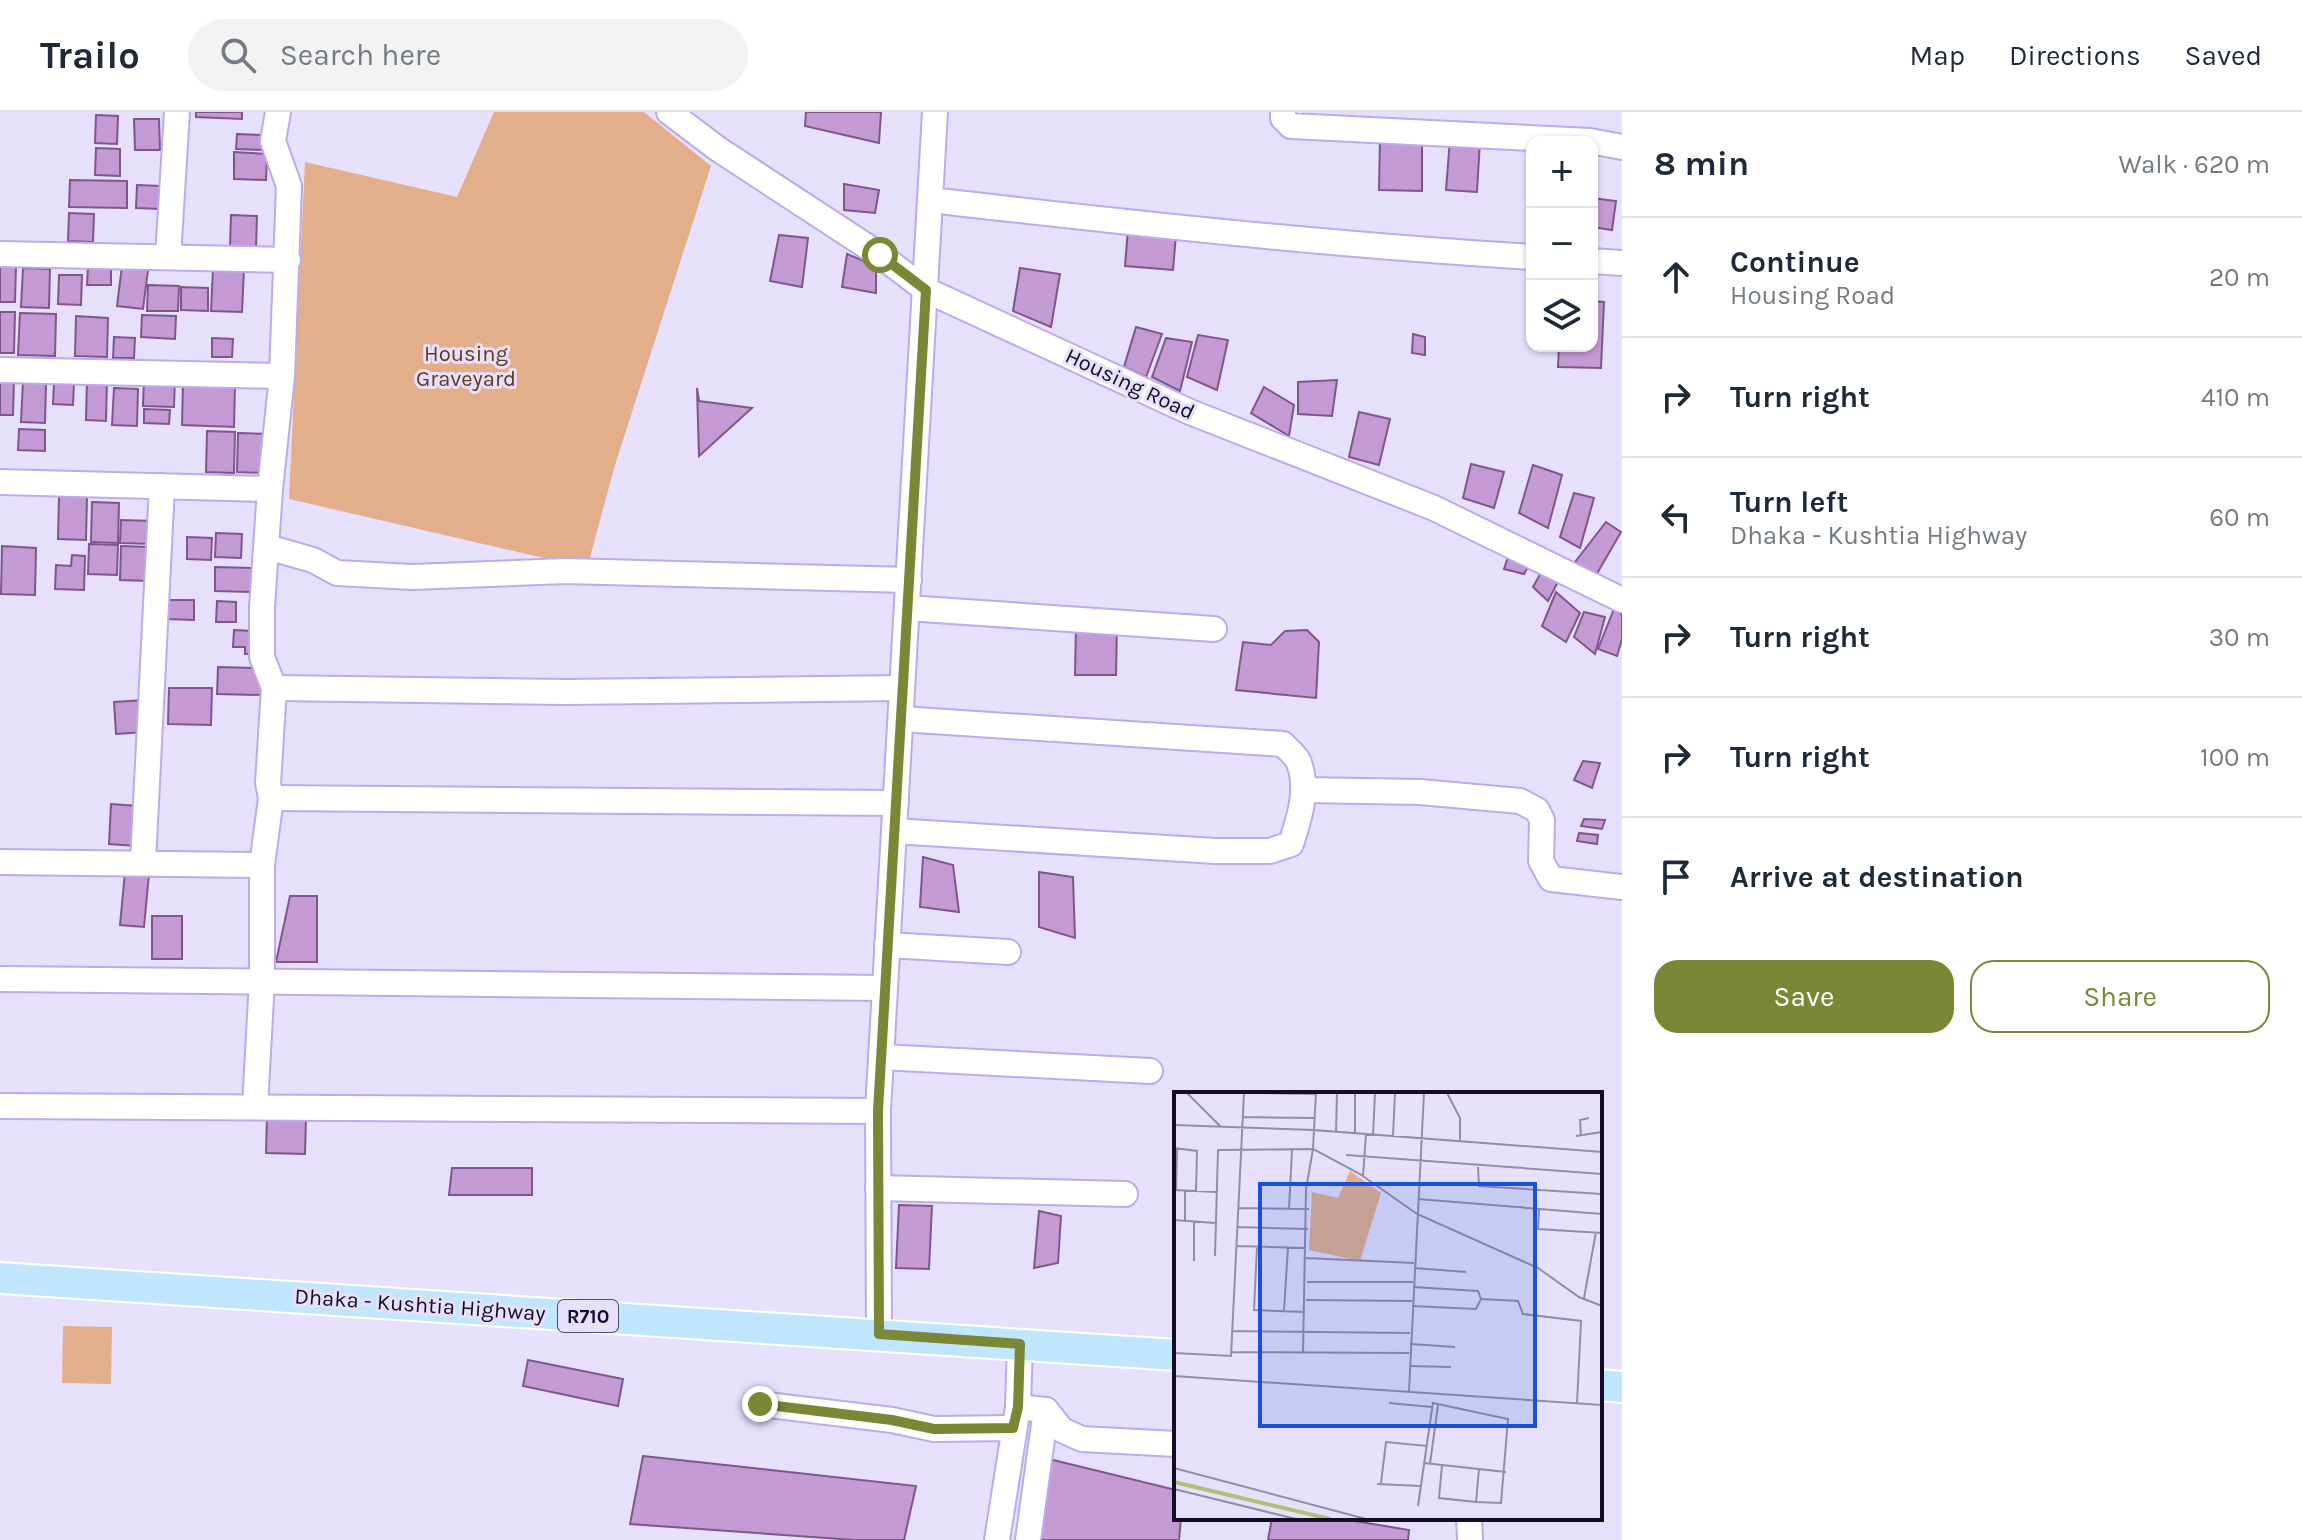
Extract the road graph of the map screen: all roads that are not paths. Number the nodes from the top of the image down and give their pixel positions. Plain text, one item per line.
1 (177, 112) edge
2 (278, 112) edge
3 (669, 112) edge
4 (935, 112) edge
5 (1283, 112) edge
6 (1622, 147) edge
7 (930, 200) junction
8 (0, 254) edge
9 (168, 257) junction
10 (1526, 257) edge
11 (288, 260) junction
12 (1598, 261) edge
13 (1622, 263) edge
14 (926, 290) junction
15 (0, 370) edge
16 (282, 376) junction
17 (0, 482) edge
18 (162, 486) junction
19 (270, 489) junction
20 (267, 547) junction
21 (909, 580) junction
22 (1622, 600) edge
23 (907, 608) junction
24 (1214, 629) dead end
25 (274, 688) junction
26 (902, 688) junction
27 (901, 719) junction
28 (1304, 790) junction
29 (271, 798) junction
30 (896, 803) junction
31 (894, 831) junction
32 (0, 862) edge
33 (143, 862) junction
34 (262, 865) junction
35 (1622, 887) edge
36 (887, 945) junction
37 (1008, 952) dead end
38 (0, 979) edge
39 (262, 980) junction
40 (885, 988) junction
41 (881, 1057) junction
42 (1150, 1071) dead end
43 (0, 1106) edge
44 (255, 1107) junction
45 (878, 1111) junction
46 (878, 1188) junction
47 (1125, 1194) dead end
48 (0, 1278) edge
49 (879, 1334) junction
50 (1020, 1344) junction
51 (1174, 1355) edge
52 (1602, 1385) edge
53 (1622, 1387) edge
54 (760, 1404) dead end
55 (1046, 1410) junction
56 (1015, 1417) junction
57 (1174, 1444) edge
58 (1469, 1520) edge
59 (997, 1540) edge
60 (1028, 1540) edge
61 (1470, 1540) edge

1 - 9 street
2 - 11 street
3 - 14 street, Housing Road
4 - 7 street
5 - 6 street
7 - 10 street
7 - 14 street
8 - 9 street
9 - 11 street
11 - 16 street
12 - 13 street
14 - 21 street
14 - 22 street, Housing Road
15 - 16 street
16 - 19 street
17 - 18 street
18 - 19 street
18 - 33 street
19 - 20 street
20 - 21 street
20 - 25 street
21 - 23 street
23 - 24 street
23 - 26 street
25 - 26 street
25 - 29 street
26 - 27 street
27 - 28 street
27 - 30 street
28 - 31 street
28 - 35 street
29 - 30 street
29 - 34 street
30 - 31 street
31 - 36 street
32 - 33 street
33 - 34 street
34 - 39 street
36 - 37 street
36 - 40 street
38 - 39 street
39 - 40 street
39 - 44 street
40 - 41 street
41 - 42 street
41 - 45 street
43 - 44 street
44 - 45 street
45 - 46 street
46 - 47 street
46 - 49 street
48 - 49 main road, Dhaka - Kushtia Highway / R710
49 - 50 main road, Dhaka - Kushtia Highway / R710
50 - 51 main road, Dhaka - Kushtia Highway / R710
50 - 56 street
52 - 53 main road
54 - 56 street
55 - 56 street
55 - 57 street
55 - 60 street
56 - 59 street
58 - 61 street

